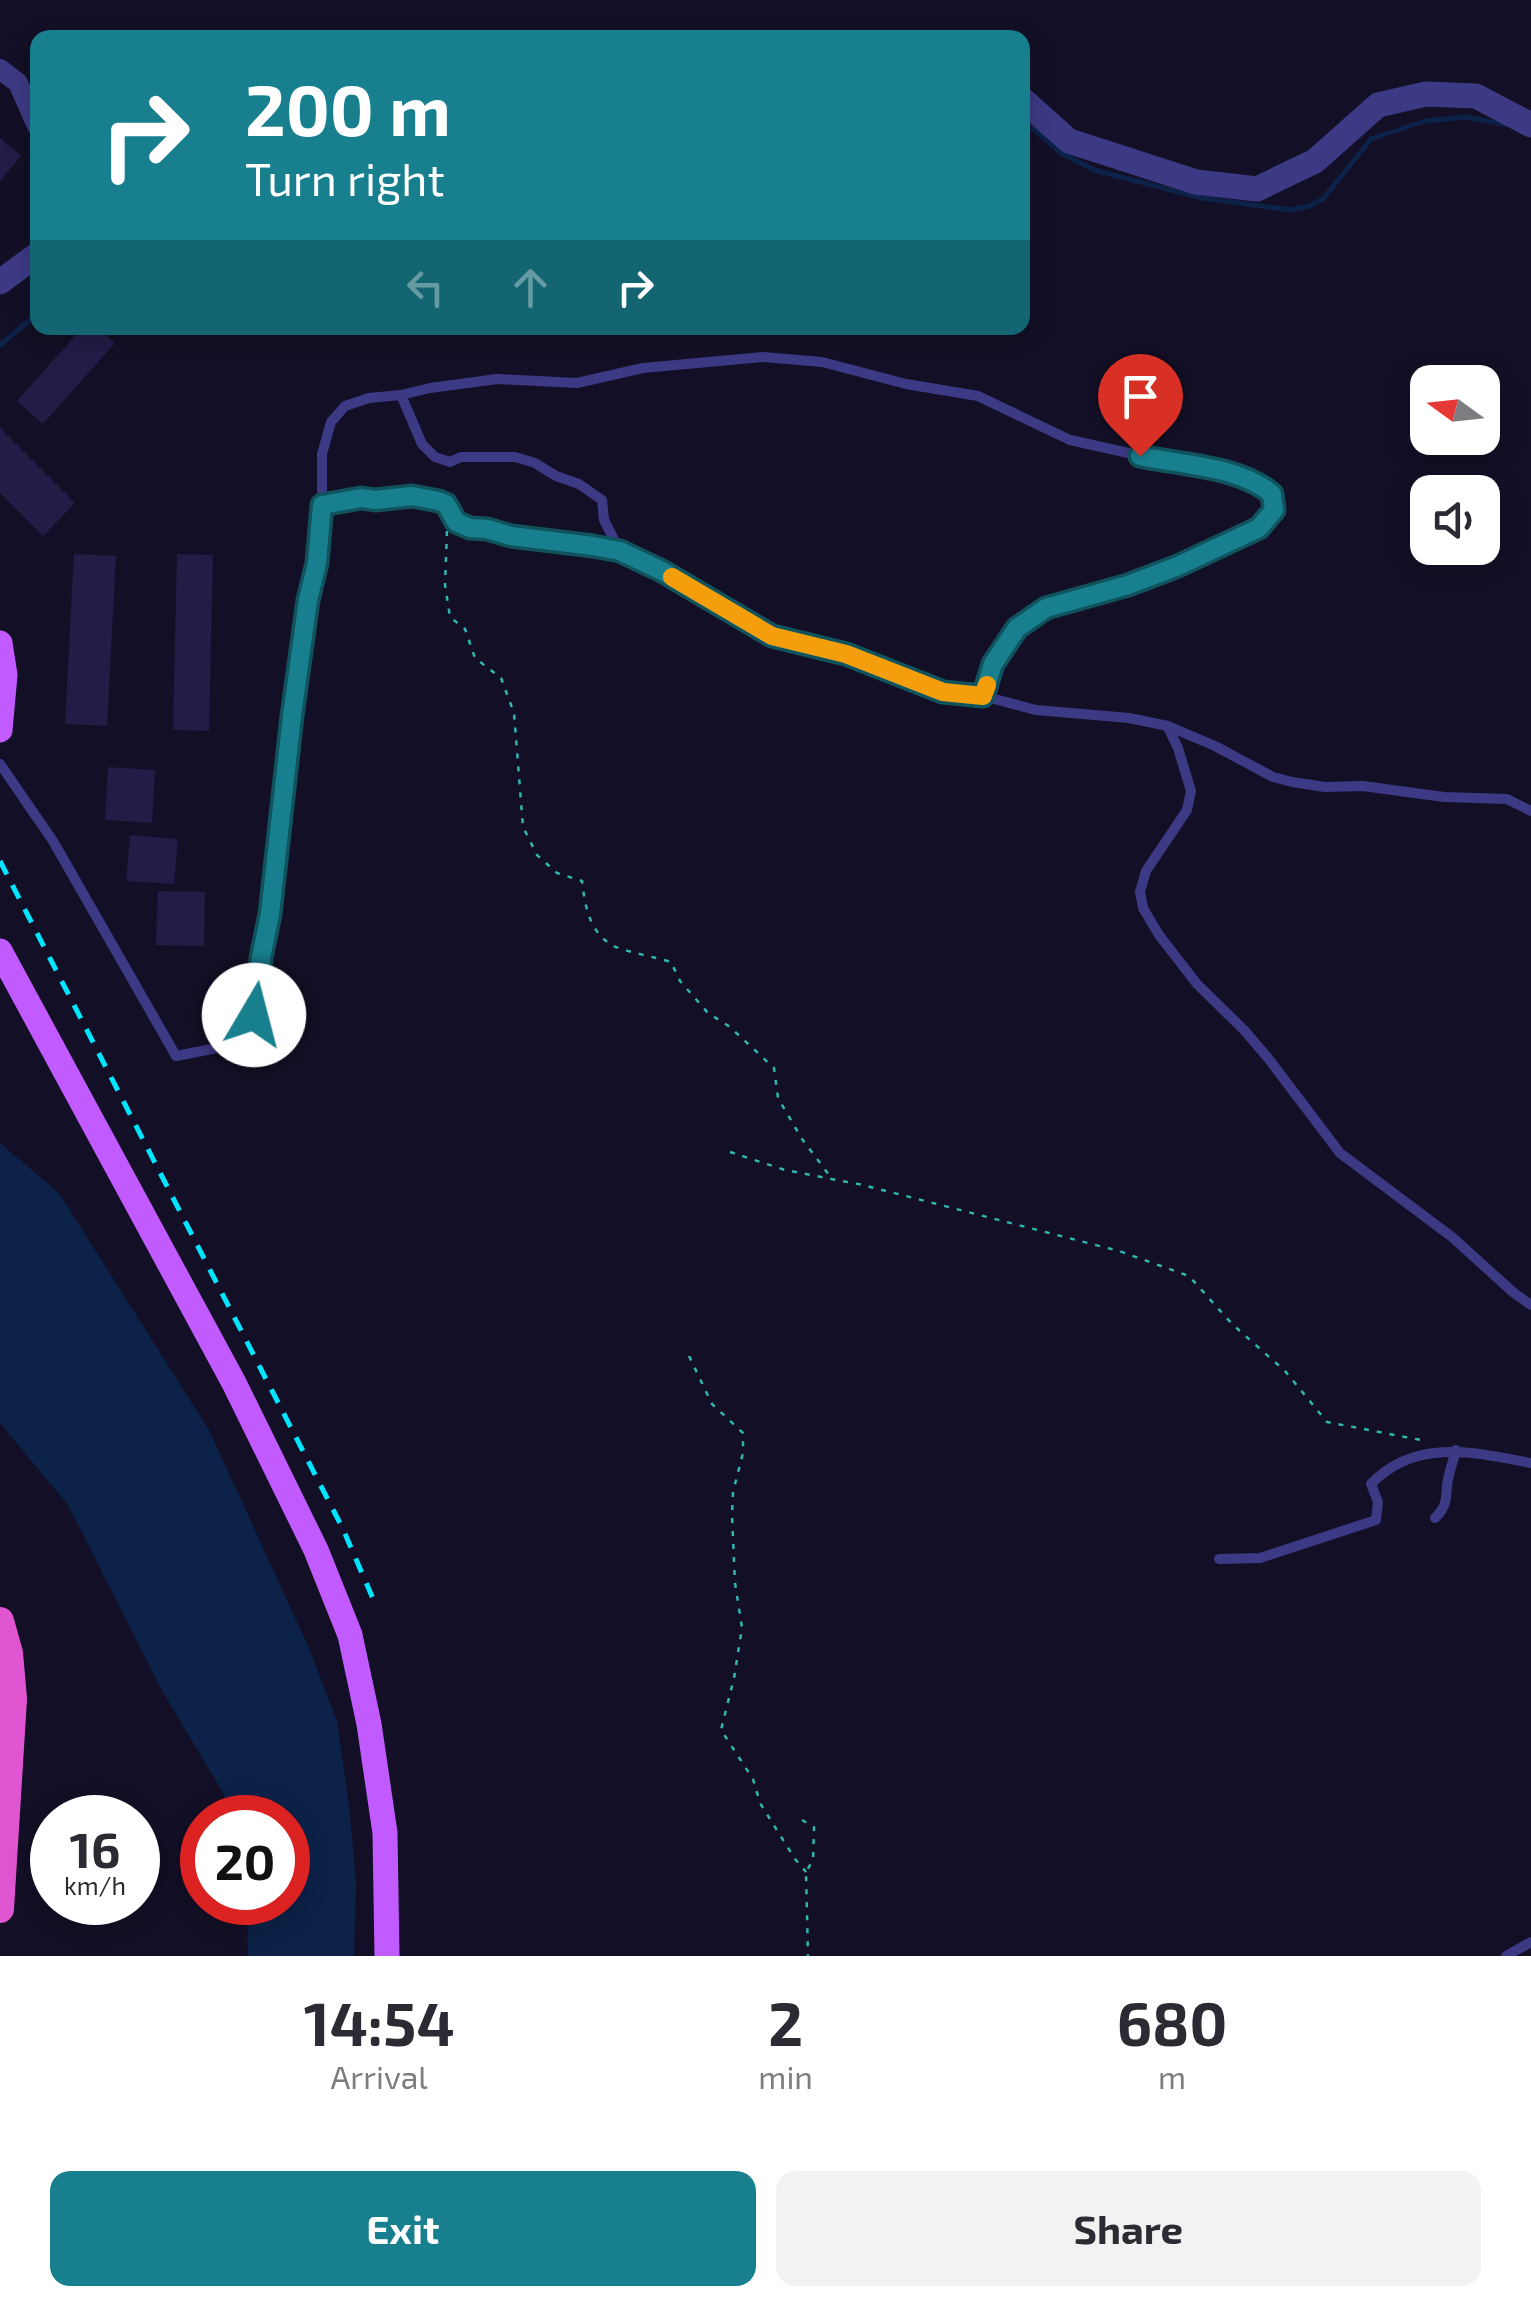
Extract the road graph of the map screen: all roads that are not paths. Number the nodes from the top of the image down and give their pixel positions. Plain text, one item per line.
1 (0, 69) edge
2 (1030, 106) edge
3 (30, 110) edge
4 (1531, 126) edge
5 (30, 260) edge
6 (0, 282) edge
7 (401, 396) junction
8 (322, 505) junction
9 (620, 551) junction
10 (0, 644) edge
11 (983, 696) junction
12 (1168, 726) junction
13 (0, 730) edge
14 (0, 764) edge
15 (1531, 811) edge
16 (0, 951) edge
17 (1531, 1305) edge
18 (1456, 1450) junction
19 (1531, 1463) edge
20 (1435, 1518) dead end
21 (1219, 1559) dead end
22 (0, 1621) edge
23 (0, 1909) edge
24 (1531, 1942) edge
25 (387, 1956) edge
26 (1506, 1956) edge

1 - 3 street
2 - 4 street
5 - 6 street
7 - 8 lane
7 - 9 lane
7 - 11 lane
8 - 9 lane
8 - 14 lane
9 - 11 lane
10 - 13 main road
11 - 12 lane
12 - 15 lane
12 - 17 lane
16 - 25 main road
18 - 19 lane
18 - 20 lane
18 - 21 lane
22 - 23 highway
24 - 26 lane

